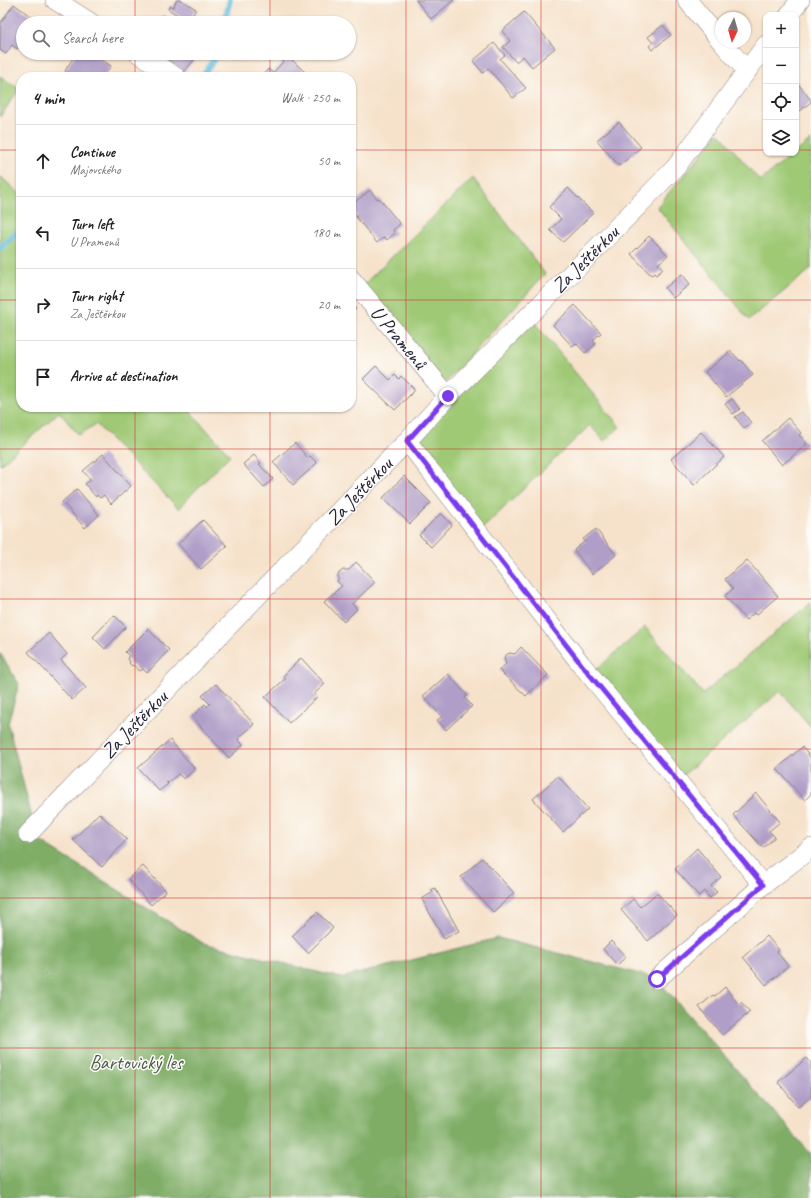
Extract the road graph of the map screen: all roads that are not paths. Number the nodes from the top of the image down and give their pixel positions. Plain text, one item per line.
1 (54, 0) edge
2 (687, 0) edge
3 (800, 0) edge
4 (791, 12) edge
5 (80, 16) edge
6 (715, 33) edge
7 (728, 48) edge
8 (765, 48) edge
9 (149, 60) edge
10 (168, 72) edge
11 (747, 72) junction
12 (356, 285) edge
13 (448, 396) junction
14 (407, 441) junction
15 (28, 834) dead end
16 (811, 848) edge
17 (763, 885) junction
18 (657, 979) dead end

1 - 5 street
2 - 6 street
3 - 4 street
7 - 11 street
8 - 11 street, Za Ještěrkou
9 - 10 street
11 - 13 street, Za Ještěrkou
12 - 13 street, U Pramenů
13 - 14 street, Za Ještěrkou
14 - 15 street, Za Ještěrkou
14 - 17 street
16 - 17 street
17 - 18 street

